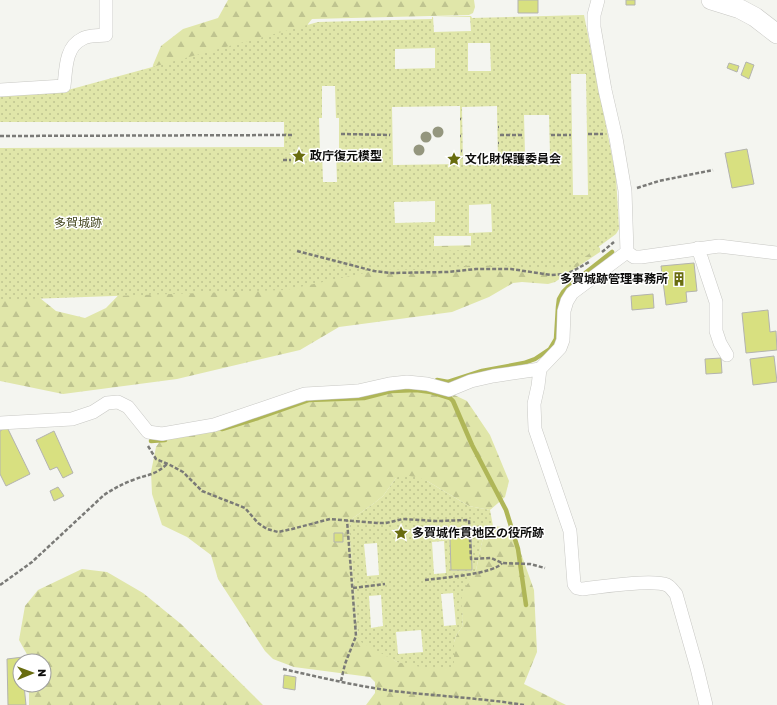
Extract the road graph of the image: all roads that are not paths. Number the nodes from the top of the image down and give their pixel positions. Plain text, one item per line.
1 (106, 0) edge
2 (598, 0) edge
3 (711, 0) edge
4 (777, 34) edge
5 (0, 90) edge
6 (698, 248) junction
7 (627, 252) junction
8 (777, 253) edge
9 (727, 355) dead end
10 (540, 370) junction
11 (0, 423) edge
12 (706, 705) edge

1 - 5 street
2 - 7 street
3 - 4 street
6 - 7 street
6 - 8 street
6 - 9 street
7 - 10 street
10 - 11 street
10 - 12 street

